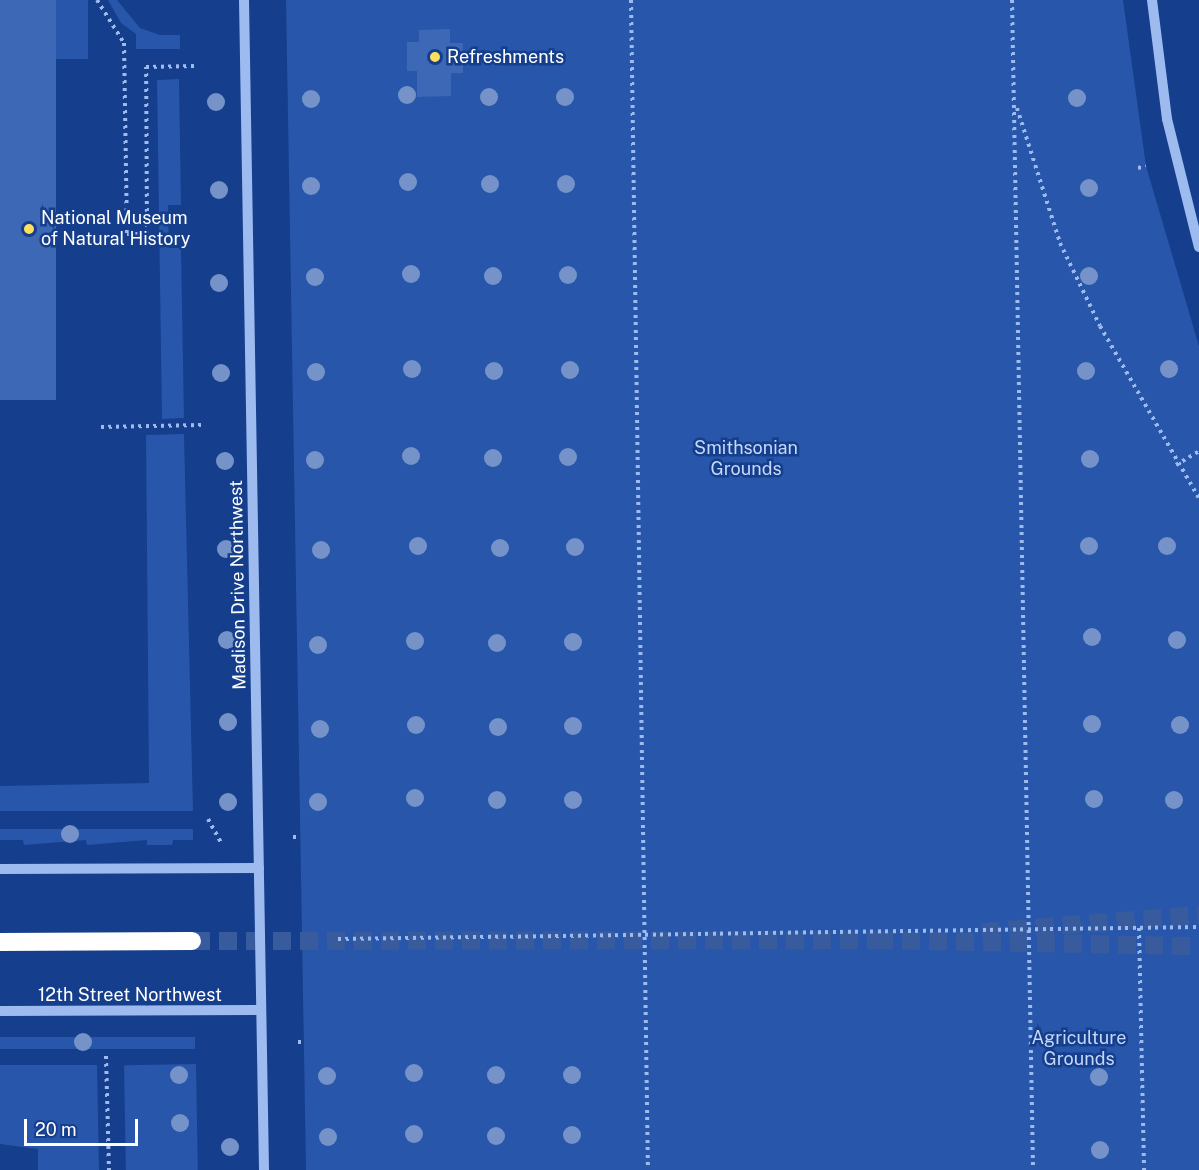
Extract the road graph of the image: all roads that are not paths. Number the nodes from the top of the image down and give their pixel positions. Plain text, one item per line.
1 (244, 0) edge
2 (1152, 0) edge
3 (1199, 247) edge
4 (258, 868) junction
5 (0, 869) edge
6 (192, 941) tunnel mouth
7 (0, 942) edge
8 (261, 1010) junction
9 (0, 1011) edge
10 (264, 1170) edge

1 - 4 street, Madison Drive Northwest
2 - 3 street
4 - 5 street
4 - 8 street, Madison Drive Northwest
6 - 7 highway
8 - 9 street, 12th Street Northwest
8 - 10 street, Madison Drive Northwest

